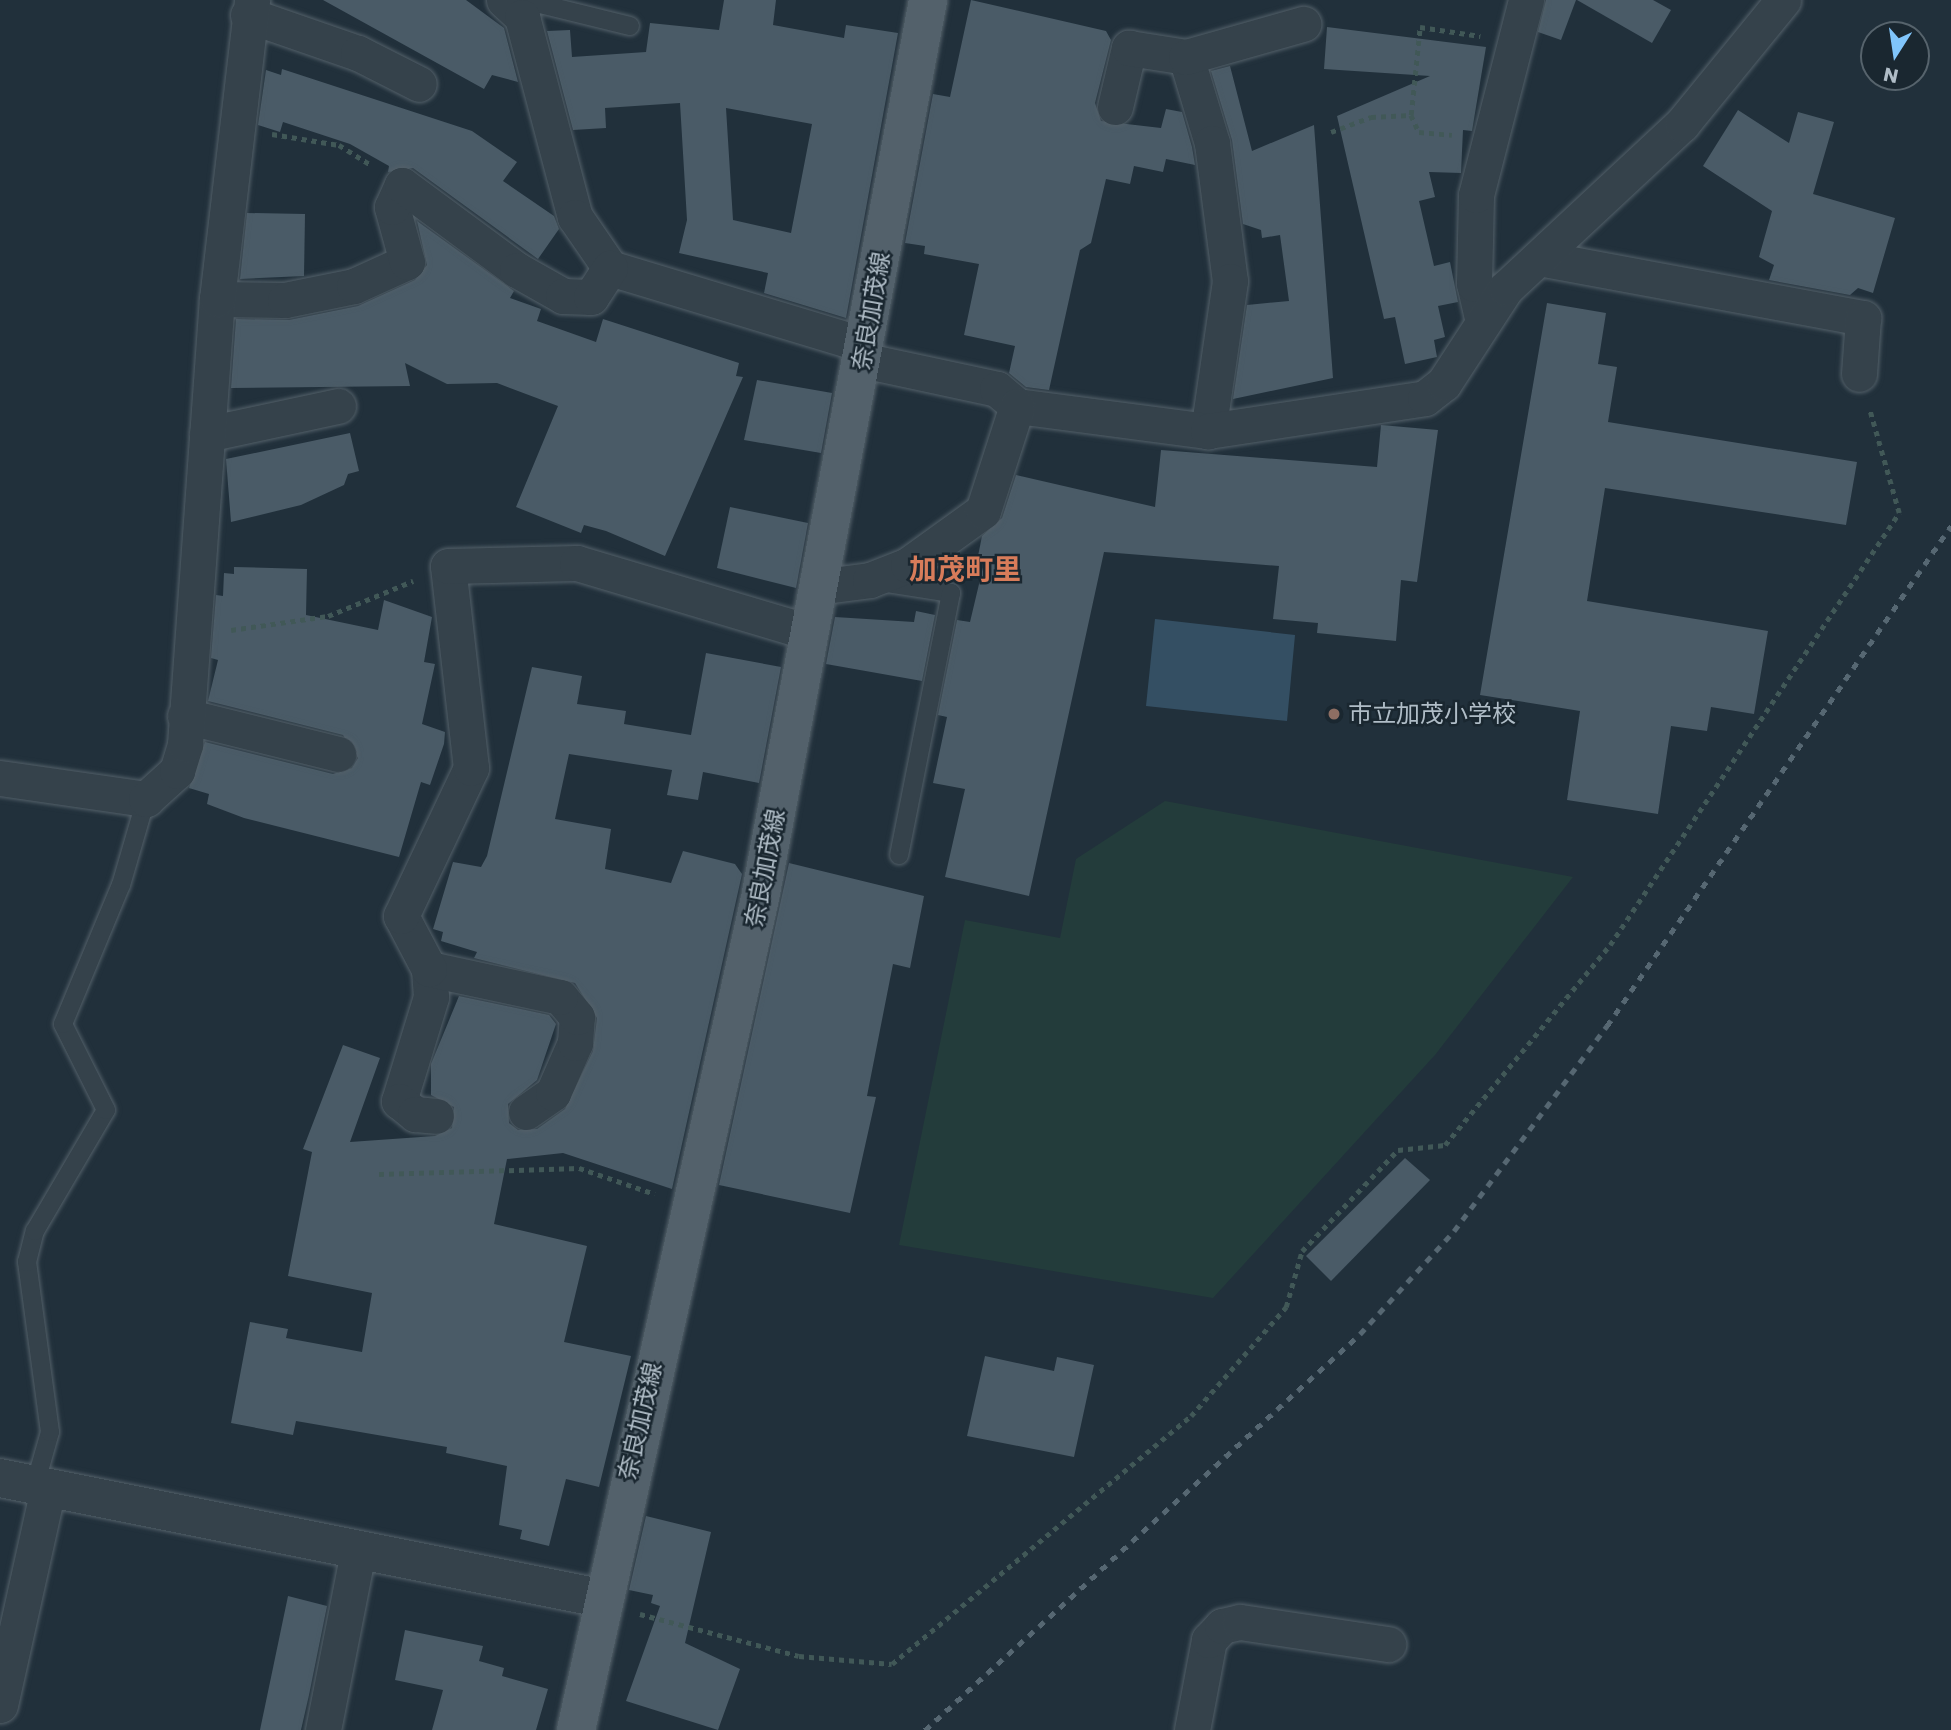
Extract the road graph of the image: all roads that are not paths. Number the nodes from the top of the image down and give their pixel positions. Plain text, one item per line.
1 (504, 0) edge
2 (524, 0) edge
3 (928, 0) edge
4 (1526, 0) edge
5 (1783, 0) edge
6 (250, 8) edge
7 (1303, 24) dead end
8 (630, 26) dead end
9 (1186, 57) junction
10 (419, 84) dead end
11 (1115, 107) dead end
12 (1539, 258) junction
13 (610, 268) junction
14 (217, 299) junction
15 (1483, 322) junction
16 (864, 353) junction
17 (1859, 374) road end
18 (338, 405) dead end
19 (1017, 406) junction
20 (1208, 431) junction
21 (207, 434) junction
22 (870, 580) junction
23 (817, 587) junction
24 (809, 632) junction
25 (185, 716) junction
26 (338, 754) dead end
27 (0, 778) edge
28 (146, 799) junction
29 (899, 855) dead end
30 (429, 969) junction
31 (526, 1112) dead end
32 (436, 1116) dead end
33 (28, 1484) edge
34 (358, 1551) junction
35 (600, 1598) junction
36 (1388, 1644) dead end
37 (0, 1705) edge
38 (323, 1730) edge
39 (576, 1730) edge
40 (1192, 1730) edge

1 - 13 street
2 - 8 lane
3 - 16 main road, 奈良加茂線
4 - 15 street
5 - 12 street
6 - 10 street
6 - 14 street
7 - 9 street
9 - 11 street
9 - 20 street
12 - 15 street
12 - 17 street
13 - 14 street
13 - 16 street
14 - 21 street
15 - 20 street
16 - 19 street
16 - 23 main road, 奈良加茂線
18 - 21 street
19 - 20 street
19 - 22 street
21 - 25 street
22 - 23 street
22 - 29 lane
23 - 24 main road, 奈良加茂線
24 - 30 street
24 - 35 main road, 奈良加茂線
25 - 26 street
25 - 28 street
27 - 28 street
28 - 33 lane
30 - 31 street
30 - 32 street
33 - 34 street
33 - 37 street
34 - 35 street
34 - 38 street
35 - 39 main road, 奈良加茂線
36 - 40 street

